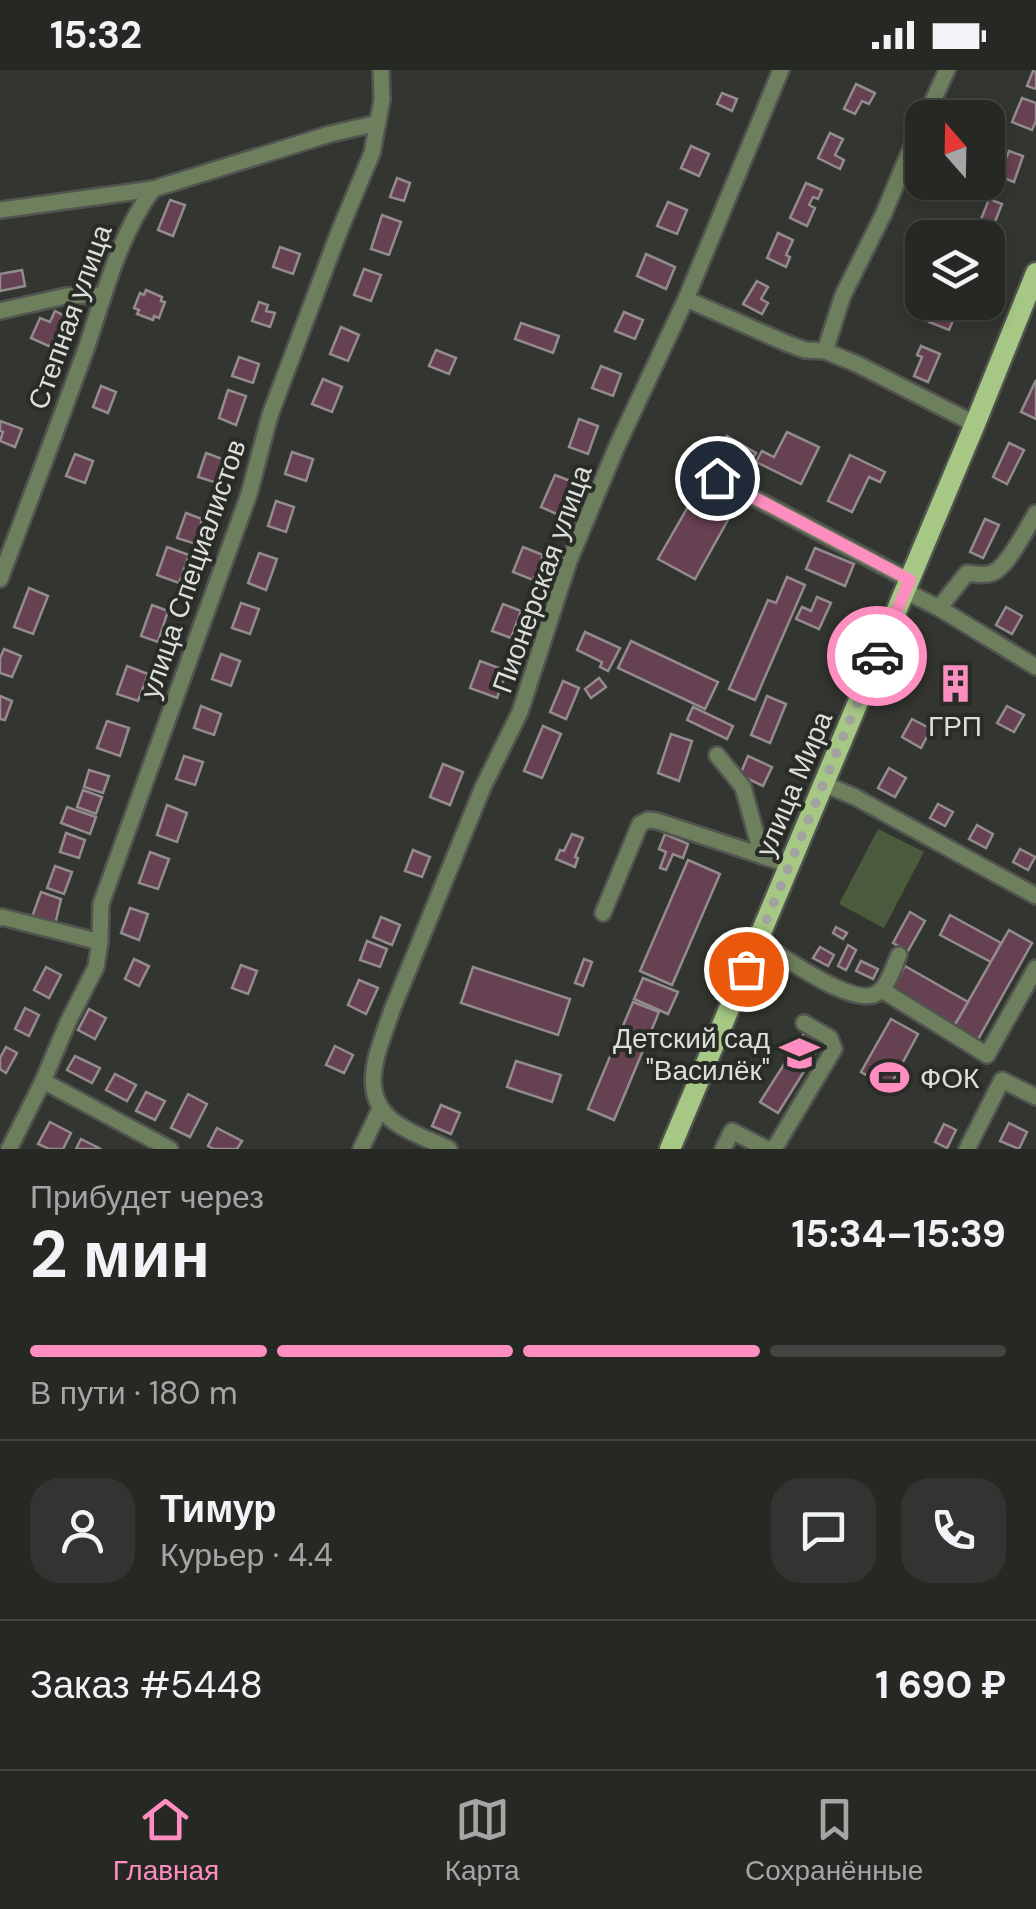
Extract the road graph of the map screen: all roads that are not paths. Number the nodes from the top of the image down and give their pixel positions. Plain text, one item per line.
1 (381, 70) edge
2 (780, 70) edge
3 (947, 70) edge
4 (933, 100) edge
5 (378, 123) junction
6 (905, 164) edge
7 (152, 189) junction
8 (0, 210) edge
9 (1036, 274) edge
10 (103, 295) junction
11 (686, 299) junction
12 (0, 311) edge
13 (825, 351) junction
14 (975, 424) junction
15 (717, 478) dead end
16 (1036, 513) edge
17 (0, 579) edge
18 (907, 586) junction
19 (939, 608) junction
20 (1036, 667) edge
21 (717, 755) dead end
22 (824, 784) junction
23 (762, 856) junction
24 (790, 865) junction
25 (1036, 896) edge
26 (603, 913) dead end
27 (0, 918) edge
28 (758, 941) junction
29 (100, 942) junction
30 (899, 955) dead end
31 (1036, 968) edge
32 (882, 990) junction
33 (804, 1023) dead end
34 (43, 1082) junction
35 (1036, 1098) edge
36 (380, 1109) junction
37 (9, 1149) edge
38 (170, 1149) edge
39 (360, 1149) edge
40 (449, 1149) edge
41 (670, 1149) edge
42 (723, 1149) edge
43 (770, 1149) edge
44 (967, 1149) edge

1 - 5 street, улица Специалистов
2 - 11 street, Пионерская улица
3 - 4 street
5 - 7 street
5 - 29 street, улица Специалистов
6 - 13 street
7 - 8 street
7 - 10 street, Степная улица
9 - 14 main road, улица Мира
10 - 12 street
10 - 17 street, Степная улица
11 - 13 street
11 - 36 street, Пионерская улица
13 - 14 street
14 - 18 main road, улица Мира
15 - 18 street
16 - 19 street
18 - 19 street
18 - 22 main road, улица Мира
19 - 20 street
21 - 23 street
22 - 24 main road, улица Мира
22 - 25 street
23 - 24 street
23 - 26 street
24 - 28 main road, улица Мира
27 - 29 street
28 - 32 street
28 - 41 main road, улица Мира
29 - 34 street, улица Специалистов
30 - 32 street
31 - 32 street
33 - 43 street
34 - 37 street, улица Специалистов
34 - 38 street
35 - 44 street
36 - 39 street
36 - 40 street
42 - 43 street

